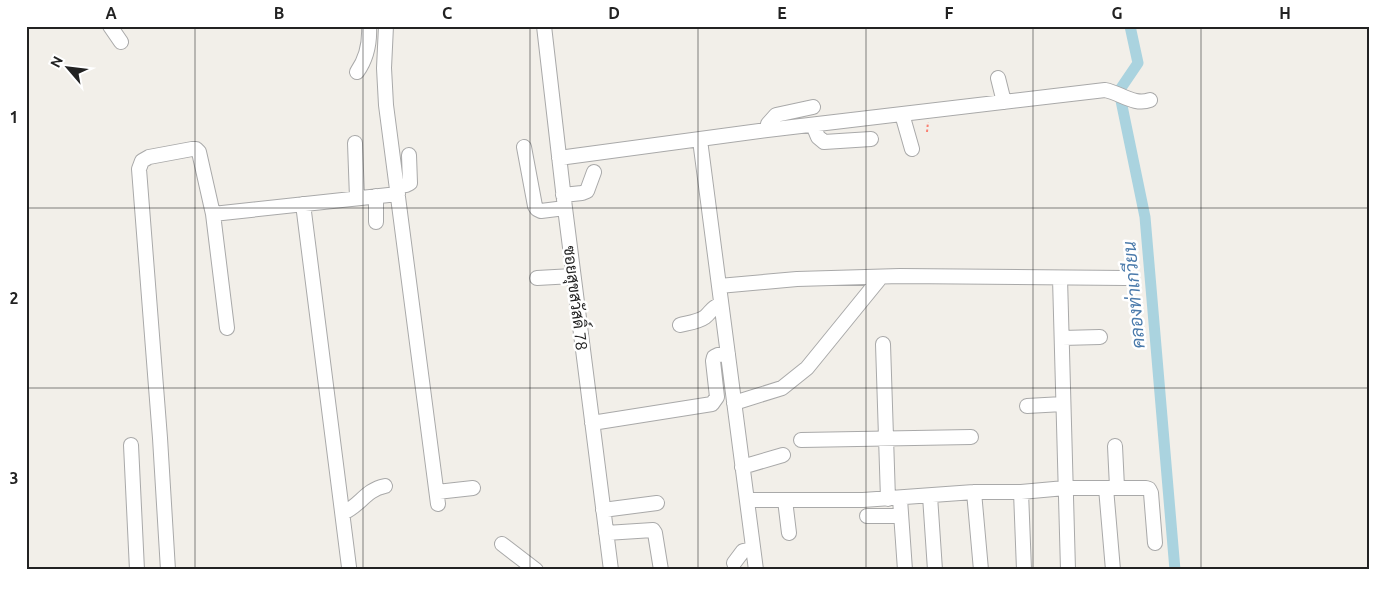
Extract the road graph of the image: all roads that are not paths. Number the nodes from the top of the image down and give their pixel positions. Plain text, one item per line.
1 (110, 26) edge
2 (369, 26) edge
3 (386, 26) edge
4 (544, 26) edge
5 (121, 42) dead end
6 (357, 72) dead end
7 (998, 78) dead end
8 (1004, 102) junction
9 (1144, 102) dead end
10 (813, 107) dead end
11 (902, 114) junction
12 (813, 125) junction
13 (767, 130) junction
14 (871, 139) dead end
15 (700, 140) junction
16 (355, 144) dead end
17 (524, 147) dead end
18 (912, 149) dead end
19 (409, 155) dead end
20 (559, 158) junction
21 (594, 172) dead end
22 (398, 190) junction
23 (376, 196) junction
24 (357, 198) junction
25 (564, 202) junction
26 (303, 204) junction
27 (213, 214) junction
28 (376, 222) dead end
29 (573, 276) junction
30 (881, 276) junction
31 (537, 278) dead end
32 (1060, 278) junction
33 (1126, 278) dead end
34 (719, 286) junction
35 (721, 304) junction
36 (680, 325) dead end
37 (227, 328) dead end
38 (1100, 337) dead end
39 (1062, 338) junction
40 (883, 344) dead end
41 (728, 354) junction
42 (734, 403) junction
43 (1063, 404) junction
44 (1027, 406) dead end
45 (592, 424) junction
46 (971, 437) dead end
47 (887, 439) junction
48 (801, 440) dead end
49 (131, 445) dead end
50 (1115, 446) dead end
51 (783, 455) dead end
52 (742, 467) junction
53 (385, 486) dead end
54 (473, 488) dead end
55 (1065, 488) junction
56 (1112, 488) junction
57 (974, 492) junction
58 (1021, 492) junction
59 (930, 496) junction
60 (894, 499) junction
61 (747, 500) junction
62 (785, 500) junction
63 (656, 504) dead end
64 (603, 510) junction
65 (343, 513) junction
66 (867, 516) dead end
67 (901, 516) junction
68 (606, 533) junction
69 (789, 533) dead end
70 (1155, 543) dead end
71 (502, 544) dead end
72 (753, 550) junction
73 (734, 563) dead end
74 (350, 567) dead end
75 (137, 570) edge
76 (168, 570) edge
77 (536, 570) edge
78 (611, 570) edge
79 (661, 570) edge
80 (756, 570) edge
81 (905, 570) edge
82 (935, 570) edge
83 (981, 570) edge
84 (1024, 570) edge
85 (1068, 570) edge
86 (1113, 570) edge

1 - 5 street
2 - 6 street
3 - 22 street
4 - 20 street, ซอยสุขสวัสดิ์ 78
7 - 8 street
8 - 9 street
8 - 11 street
10 - 13 street
11 - 12 street
11 - 18 street
12 - 13 street
12 - 14 street
13 - 15 street
15 - 20 street
15 - 34 street
16 - 24 street
17 - 25 street
19 - 22 street
20 - 25 street, ซอยสุขสวัสดิ์ 78
21 - 25 street
22 - 23 street
22 - 54 street
23 - 24 street
23 - 28 street
24 - 26 street
25 - 29 street, ซอยสุขสวัสดิ์ 78
26 - 27 street
26 - 65 street
27 - 37 street
27 - 76 street
29 - 31 street
29 - 45 street, ซอยสุขสวัสดิ์ 78
30 - 32 street
30 - 34 street
30 - 42 street
32 - 33 street
32 - 39 street
34 - 35 street
35 - 36 street
35 - 41 street
38 - 39 street
39 - 43 street
40 - 47 street
41 - 42 street
41 - 45 street
42 - 52 street
43 - 44 street
43 - 55 street
45 - 64 street, ซอยสุขสวัสดิ์ 78
46 - 47 street
47 - 48 street
47 - 60 street
49 - 75 street
50 - 56 street
51 - 52 street
52 - 61 street
53 - 65 street
55 - 56 street
55 - 58 street
55 - 85 street
56 - 70 street
56 - 86 street
57 - 58 street
57 - 59 street
57 - 83 street
58 - 84 street
59 - 60 street
59 - 82 street
60 - 62 street
60 - 67 street
61 - 62 street
61 - 72 street
62 - 69 street
63 - 64 street
64 - 68 street, ซอยสุขสวัสดิ์ 78
65 - 74 street
66 - 67 street
67 - 81 street
68 - 78 street, ซอยสุขสวัสดิ์ 78
68 - 79 street
71 - 77 street
72 - 73 street
72 - 80 street

